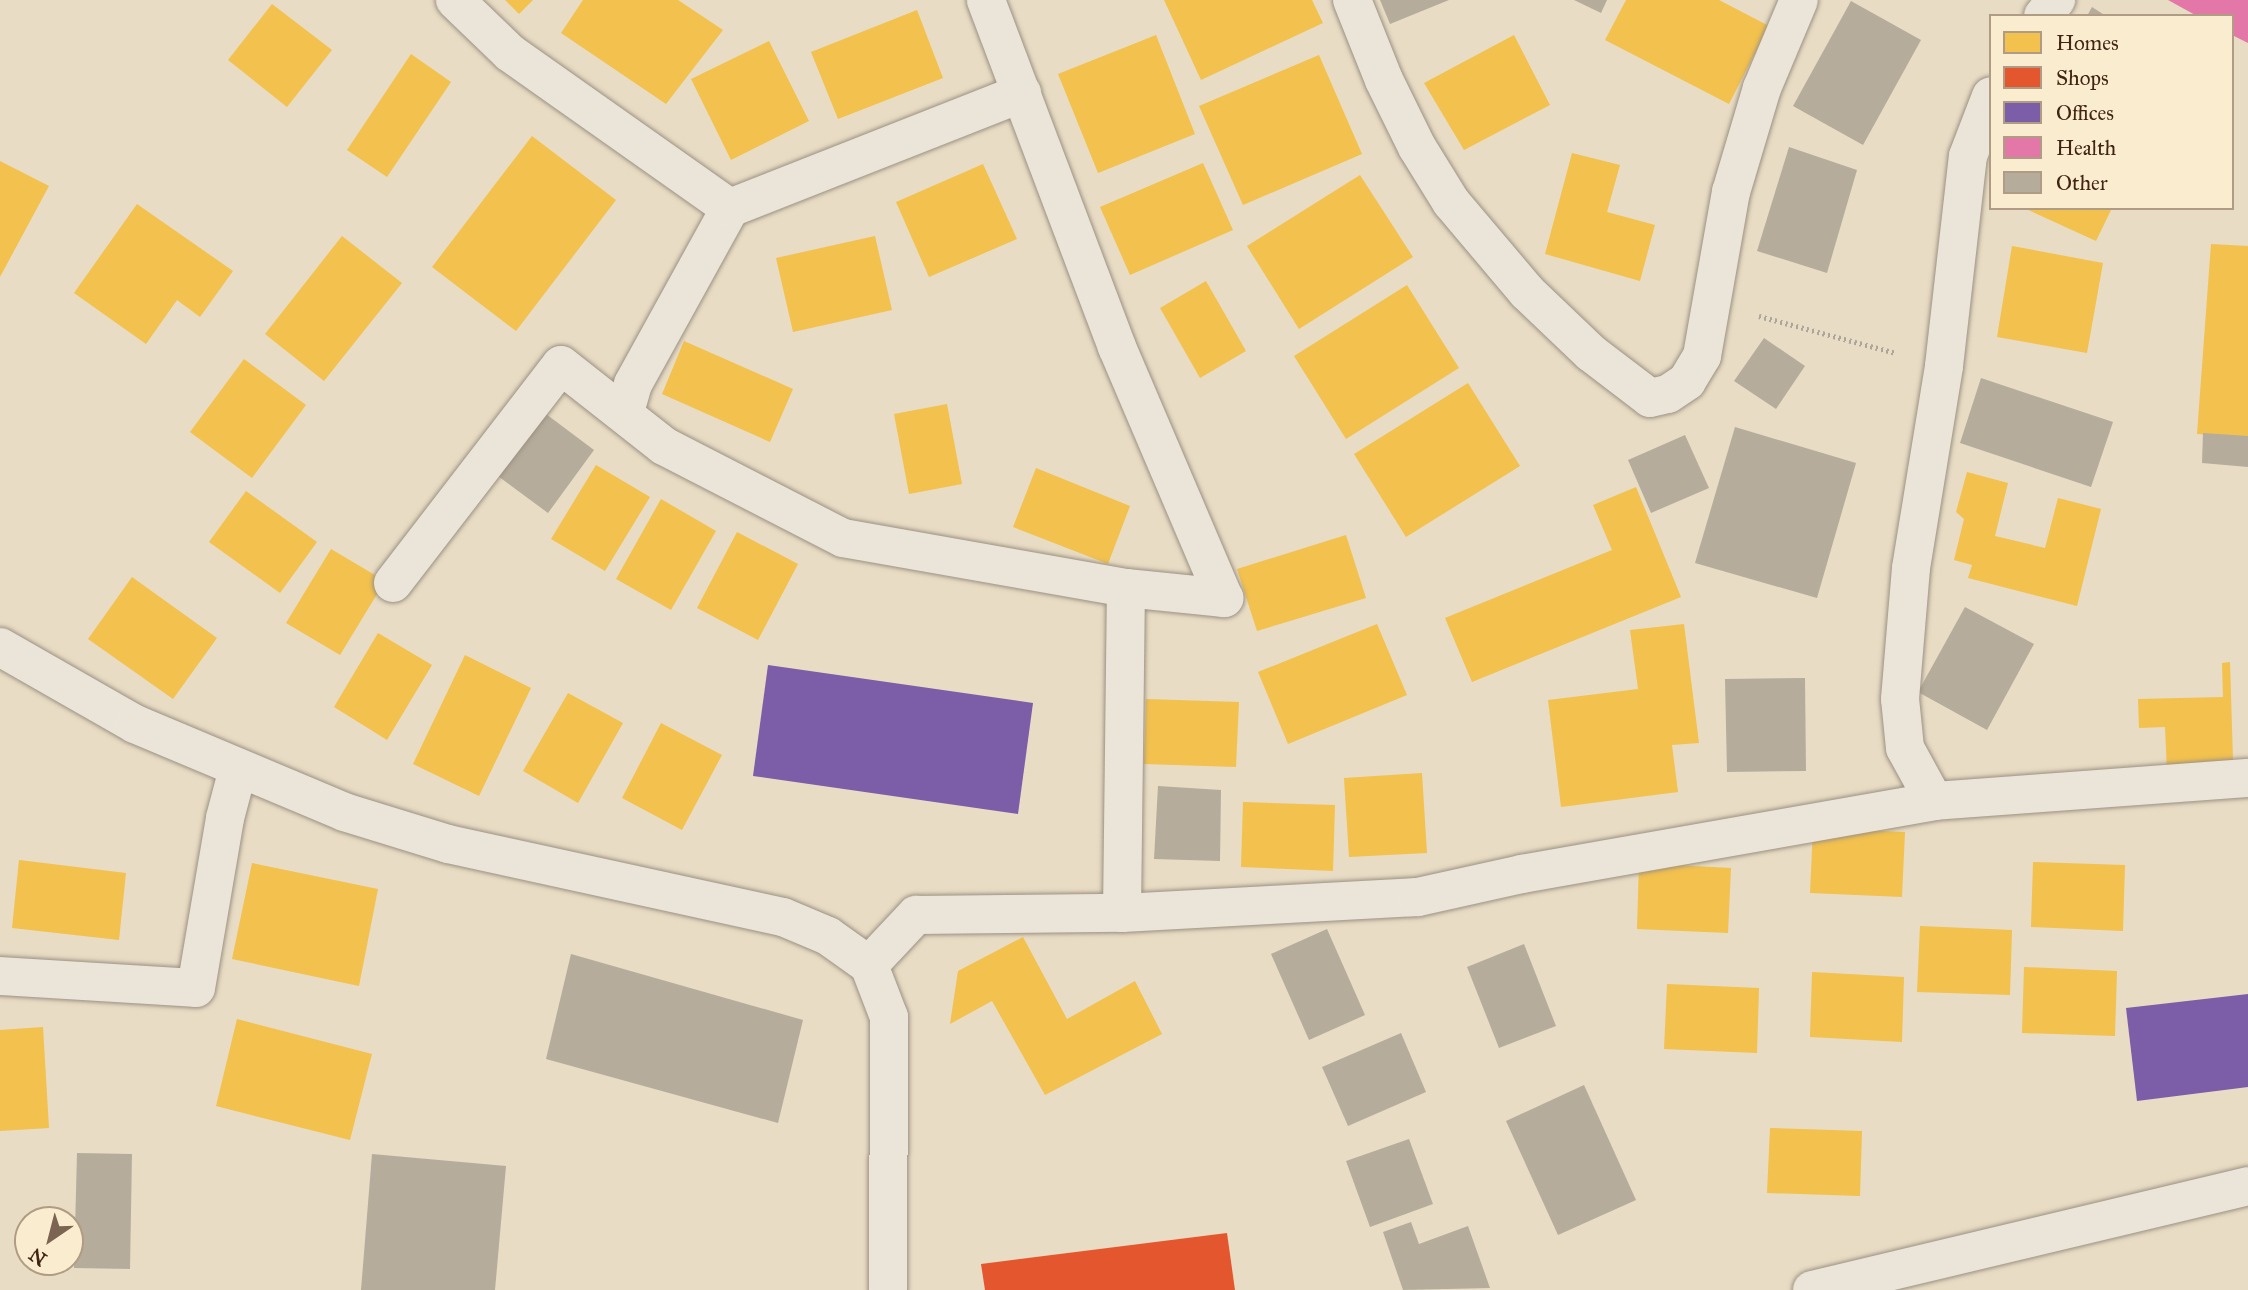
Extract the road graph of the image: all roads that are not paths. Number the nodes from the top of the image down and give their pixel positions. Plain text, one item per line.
1 (455, 0) edge
2 (986, 0) edge
3 (1352, 0) edge
4 (1799, 0) edge
5 (2056, 0) edge
6 (2045, 14) edge
7 (1022, 93) junction
8 (1989, 101) edge
9 (730, 208) junction
10 (625, 412) junction
11 (393, 583) dead end
12 (1126, 589) junction
13 (0, 647) edge
14 (238, 769) junction
15 (2248, 778) edge
16 (1934, 801) junction
17 (1122, 913) junction
18 (869, 965) junction
19 (0, 976) edge
20 (2248, 1186) edge
21 (888, 1290) edge
22 (1812, 1290) edge

1 - 9 street
2 - 7 street
3 - 4 street
5 - 6 street
7 - 9 street
7 - 12 street
8 - 16 street
9 - 10 street
10 - 11 street
10 - 12 street
12 - 17 street
13 - 14 street
14 - 18 street
14 - 19 street
15 - 16 street
16 - 17 street
17 - 18 street
18 - 21 street
20 - 22 street

